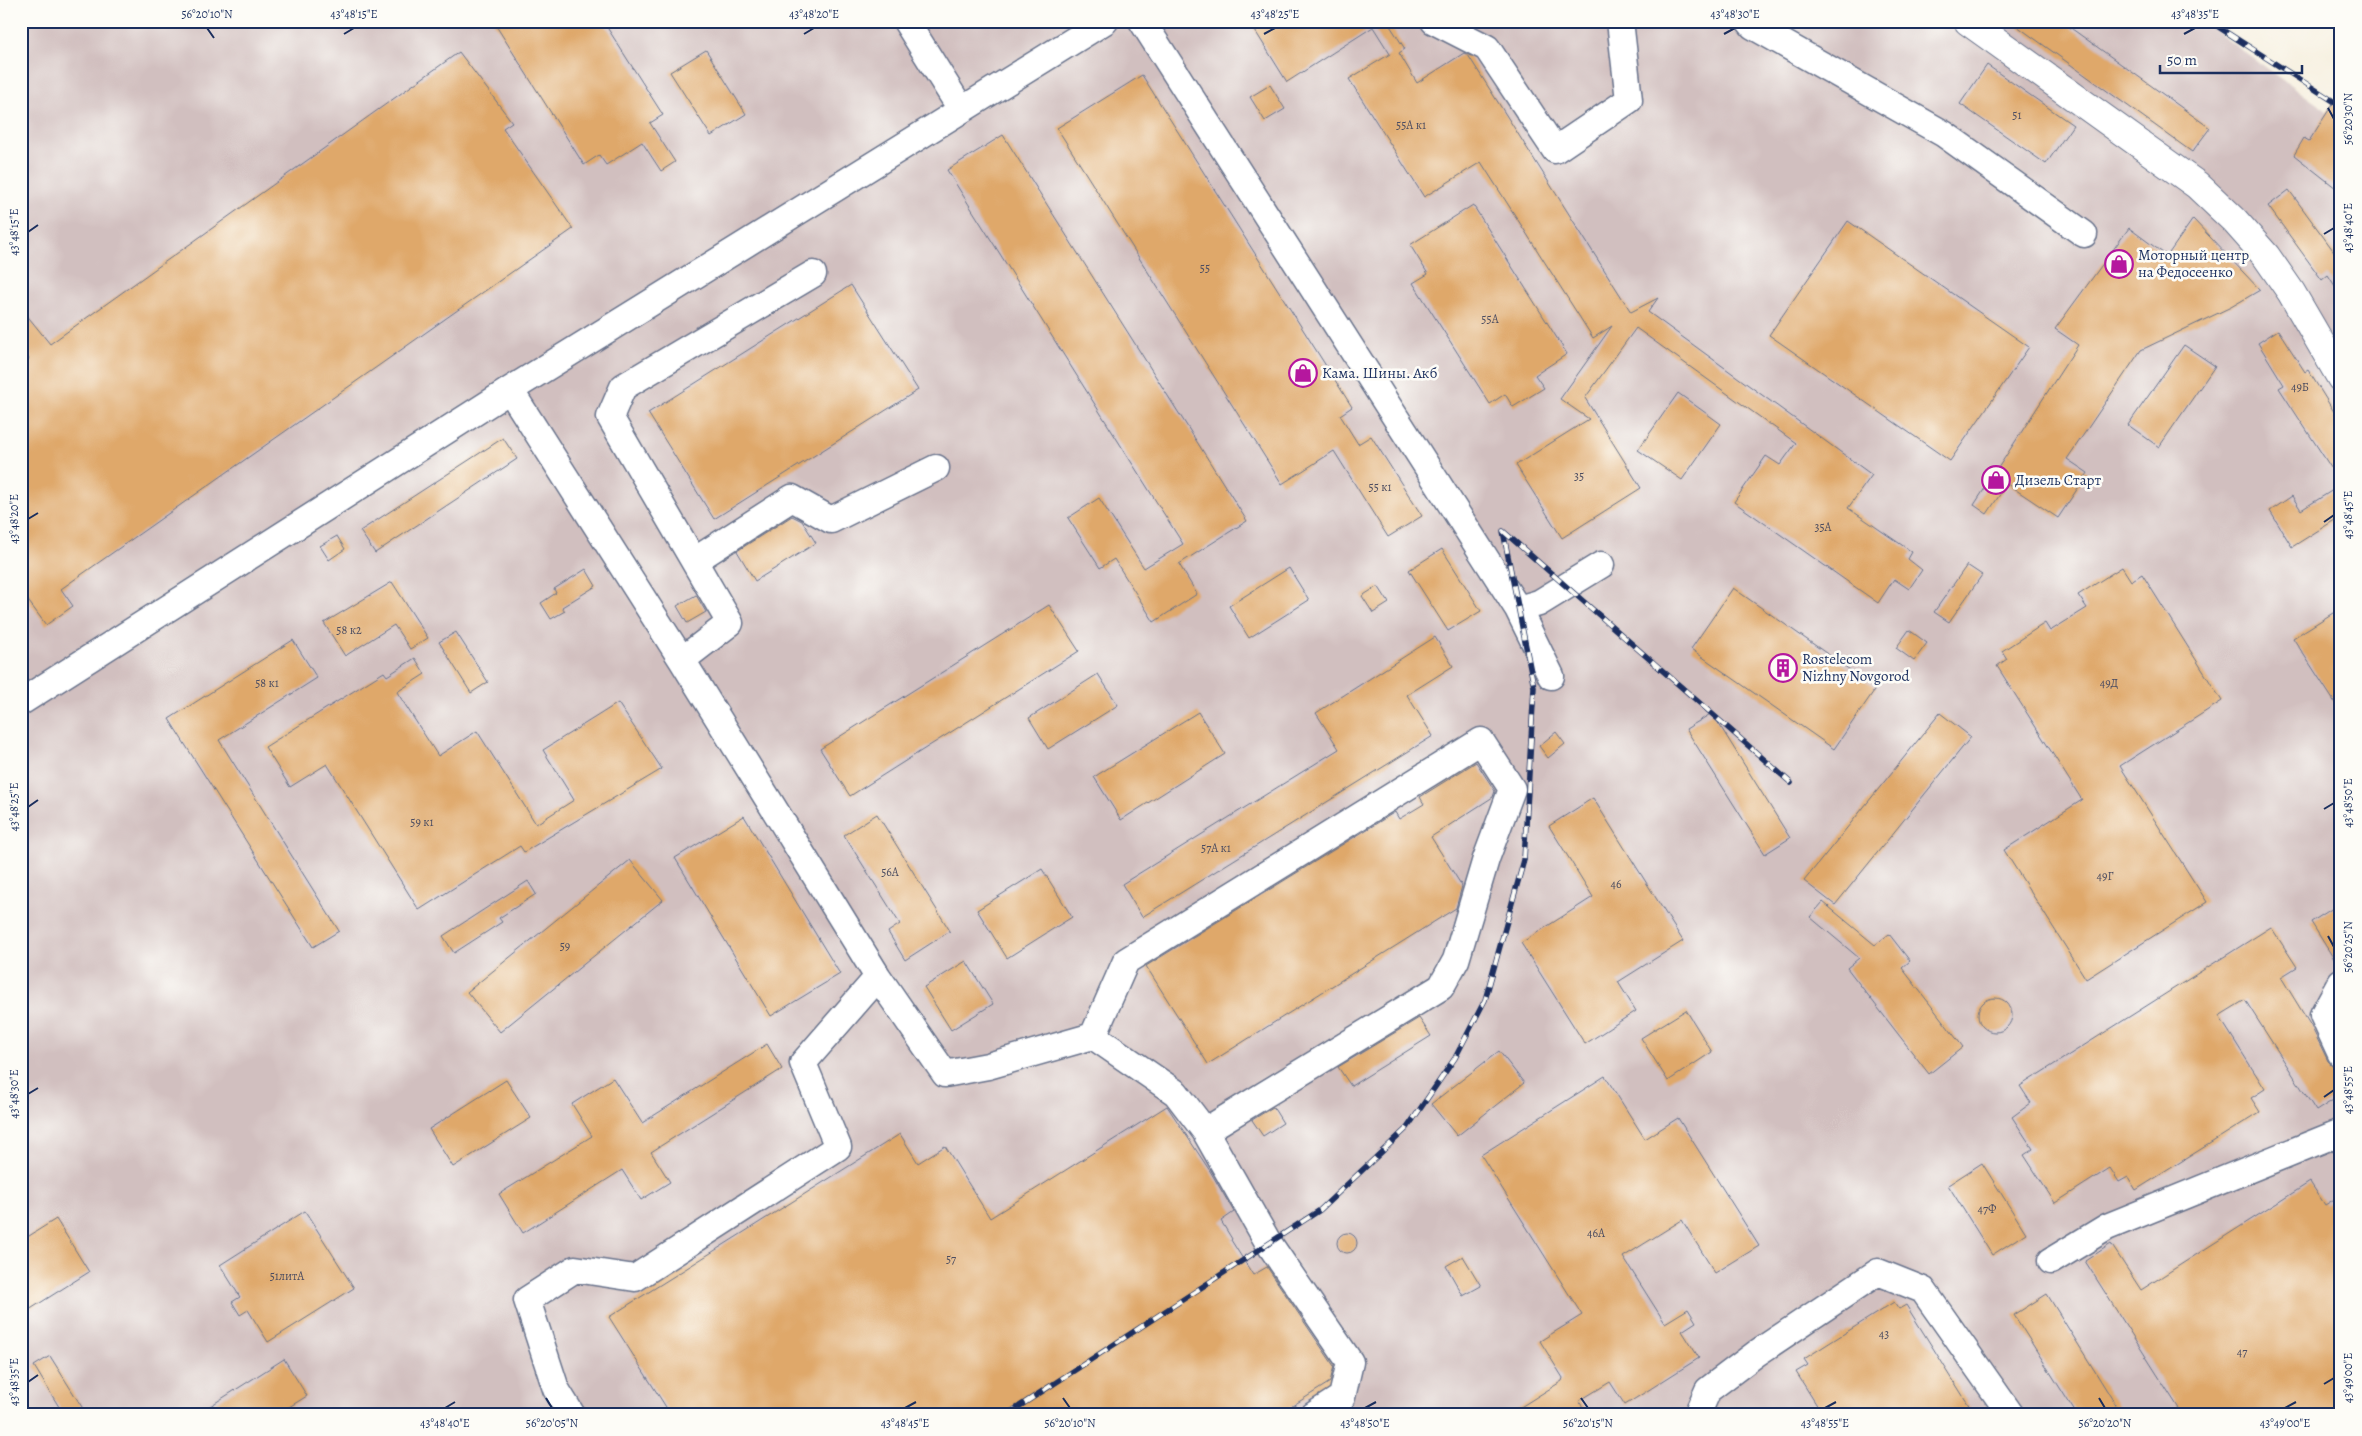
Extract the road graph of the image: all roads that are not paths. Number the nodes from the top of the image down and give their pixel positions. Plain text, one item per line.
1 (906, 21) edge
2 (1105, 21) edge
3 (1142, 21) edge
4 (1434, 21) edge
5 (1620, 21) edge
6 (1750, 21) edge
7 (1968, 21) edge
8 (962, 109) junction
9 (2084, 234) dead end
10 (812, 274) dead end
11 (2341, 378) edge
12 (510, 390) junction
13 (936, 468) dead end
14 (694, 562) junction
15 (1601, 565) dead end
16 (1518, 609) junction
17 (682, 660) junction
18 (1551, 676) dead end
19 (21, 702) edge
20 (878, 977) junction
21 (2341, 982) edge
22 (1093, 1036) junction
23 (2341, 1054) edge
24 (1205, 1131) junction
25 (2341, 1132) edge
26 (2051, 1261) dead end
27 (572, 1415) edge
28 (1314, 1415) edge
29 (1697, 1415) edge
30 (2011, 1415) edge

1 - 8 street
2 - 8 street
3 - 16 street
4 - 5 street
6 - 9 street
7 - 11 main road
8 - 12 street
10 - 14 street
12 - 17 street
12 - 19 street
13 - 14 street
14 - 17 street
15 - 16 street
16 - 18 street
17 - 20 street
20 - 22 street
20 - 27 street
21 - 23 street
22 - 24 street
22 - 24 street
24 - 28 street
25 - 26 street
29 - 30 street

